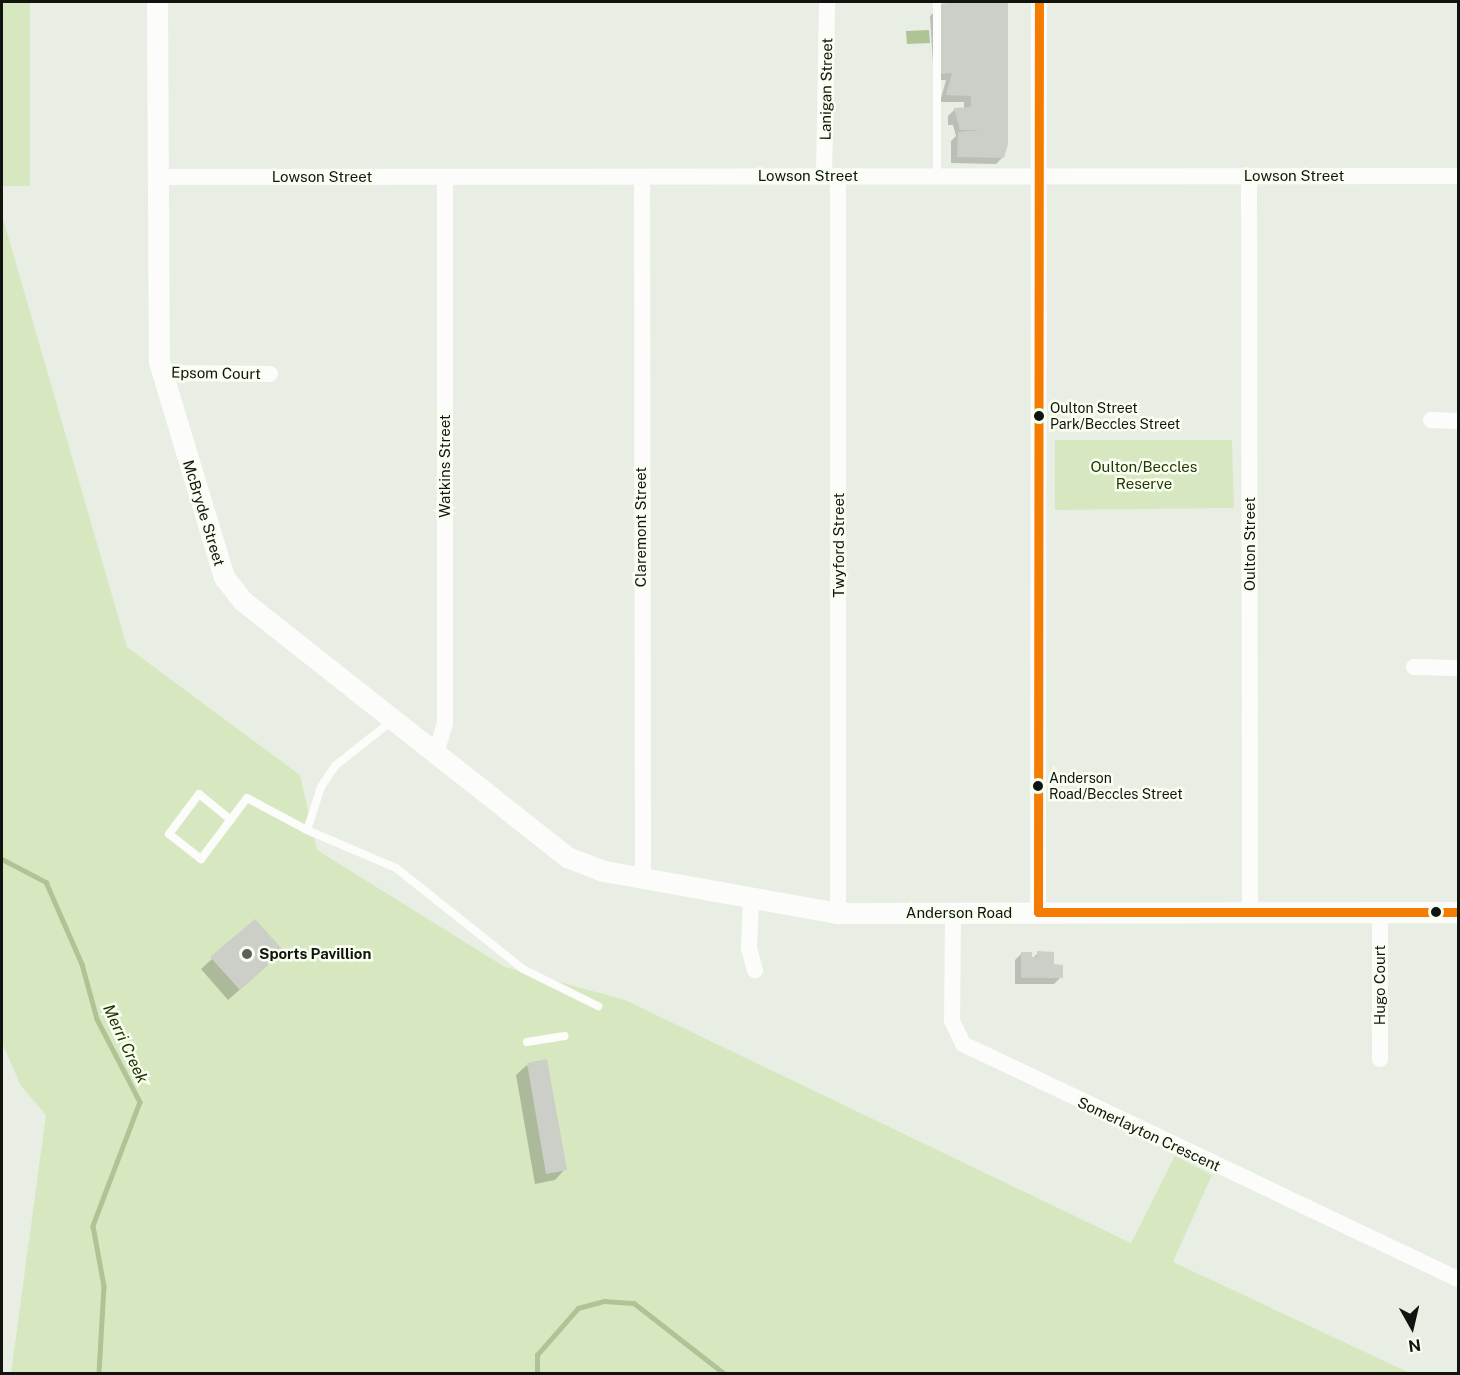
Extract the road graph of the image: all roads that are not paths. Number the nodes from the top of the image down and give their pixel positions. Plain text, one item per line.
1 (157, 2) edge
2 (827, 2) edge
3 (937, 2) edge
4 (1039, 2) edge
5 (831, 176) junction
6 (937, 176) junction
7 (1038, 176) junction
8 (1249, 176) junction
9 (1458, 176) edge
10 (158, 177) junction
11 (445, 177) junction
12 (642, 177) junction
13 (162, 373) junction
14 (270, 374) dead end
15 (1431, 420) dead end
16 (1458, 421) edge
17 (1414, 667) dead end
18 (1458, 668) edge
19 (393, 720) junction
20 (436, 753) junction
21 (231, 820) junction
22 (307, 830) junction
23 (643, 878) junction
24 (751, 898) junction
25 (1038, 912) junction
26 (1250, 912) junction
27 (1380, 912) junction
28 (1458, 912) edge
29 (838, 913) junction
30 (953, 913) junction
31 (755, 970) dead end
32 (598, 1006) dead end
33 (565, 1036) dead end
34 (527, 1042) dead end
35 (1380, 1059) dead end
36 (1458, 1279) edge

1 - 10 street, McBryde Street
2 - 5 street, Lanigan Street
3 - 6 lane
4 - 7 street
5 - 6 street, Lowson Street
5 - 12 street, Lowson Street
5 - 29 street, Twyford Street
6 - 7 street, Lowson Street
7 - 8 street, Lowson Street
7 - 25 street
8 - 9 street, Lowson Street
8 - 26 street, Oulton Street
10 - 11 street, Lowson Street
10 - 13 street, McBryde Street
11 - 12 street, Lowson Street
11 - 20 street, Watkins Street
12 - 23 street, Claremont Street
13 - 14 street, Epsom Court
13 - 19 street, McBryde Street
15 - 16 street
17 - 18 street
19 - 20 street, McBryde Street
19 - 22 lane
20 - 23 street, McBryde Street
21 - 21 lane
21 - 22 lane
22 - 32 lane
23 - 24 street, Anderson Road
24 - 29 street, Anderson Road
24 - 31 street
25 - 26 street, Anderson Road
25 - 30 street, Anderson Road
26 - 27 street, Anderson Road
27 - 28 street, Anderson Road
27 - 35 street, Hugo Court
29 - 30 street, Anderson Road
30 - 36 street, Somerlayton Crescent
33 - 34 lane

